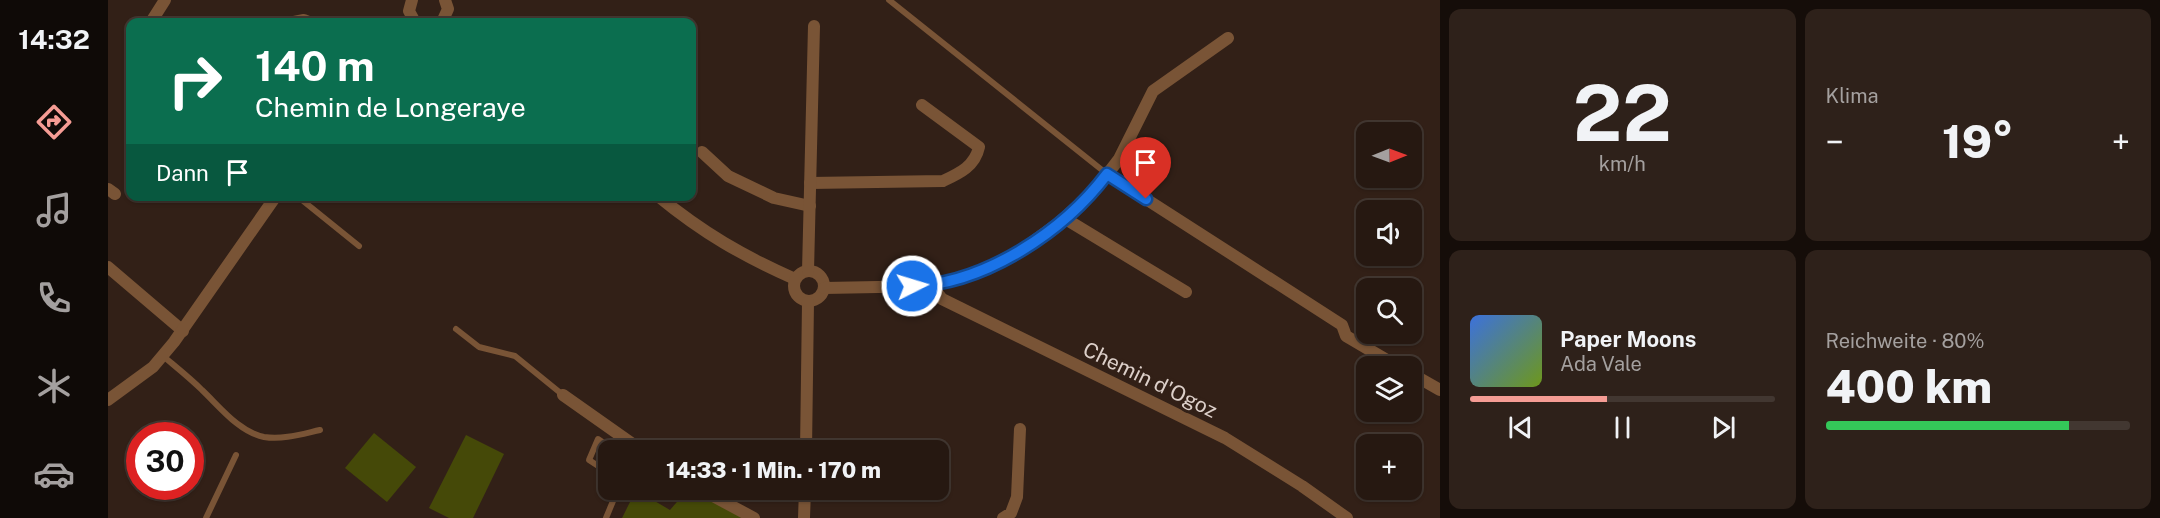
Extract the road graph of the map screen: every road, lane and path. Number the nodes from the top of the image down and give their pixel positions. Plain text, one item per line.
1 (165, 0) edge
2 (889, 0) edge
3 (154, 18) edge
4 (814, 26) dead end
5 (1228, 38) dead end
6 (922, 105) dead end
7 (702, 152) dead end
8 (1107, 174) junction
9 (810, 183) junction
10 (273, 201) edge
11 (303, 201) edge
12 (664, 201) edge
13 (810, 206) junction
14 (1064, 218) junction
15 (359, 246) dead end
16 (108, 267) edge
17 (808, 271) junction
18 (795, 279) junction
19 (932, 286) junction
20 (824, 288) junction
21 (1186, 292) dead end
22 (808, 302) junction
23 (456, 329) dead end
24 (183, 331) junction
25 (162, 356) junction
26 (1380, 356) edge
27 (1422, 380) edge
28 (1440, 390) edge
29 (563, 395) joint
30 (108, 400) edge
31 (1020, 429) dead end
32 (320, 430) dead end
33 (599, 440) edge
34 (628, 440) edge
35 (806, 440) edge
36 (236, 454) dead end
37 (598, 465) edge
38 (613, 500) edge
39 (720, 500) edge
40 (805, 500) edge
41 (206, 518) edge
42 (606, 518) edge
43 (754, 518) edge
44 (804, 518) edge
45 (1003, 518) edge
46 (1347, 518) edge

1 - 3 street
2 - 8 lane
4 - 9 street
5 - 8 street
6 - 9 street
7 - 13 street
8 - 14 street
8 - 26 street
9 - 13 street
10 - 24 street
11 - 15 lane
12 - 18 street
13 - 17 street
14 - 19 street
14 - 21 street
16 - 24 street
17 - 18 street
17 - 20 street
18 - 22 street
19 - 20 street
19 - 46 street, Chemin d'Ogoz
20 - 22 street
22 - 35 street
23 - 29 lane
24 - 25 street
25 - 30 street
25 - 32 lane
27 - 28 street
29 - 34 street
31 - 45 street
33 - 37 lane
36 - 41 lane
38 - 42 lane
39 - 43 street
40 - 44 street

